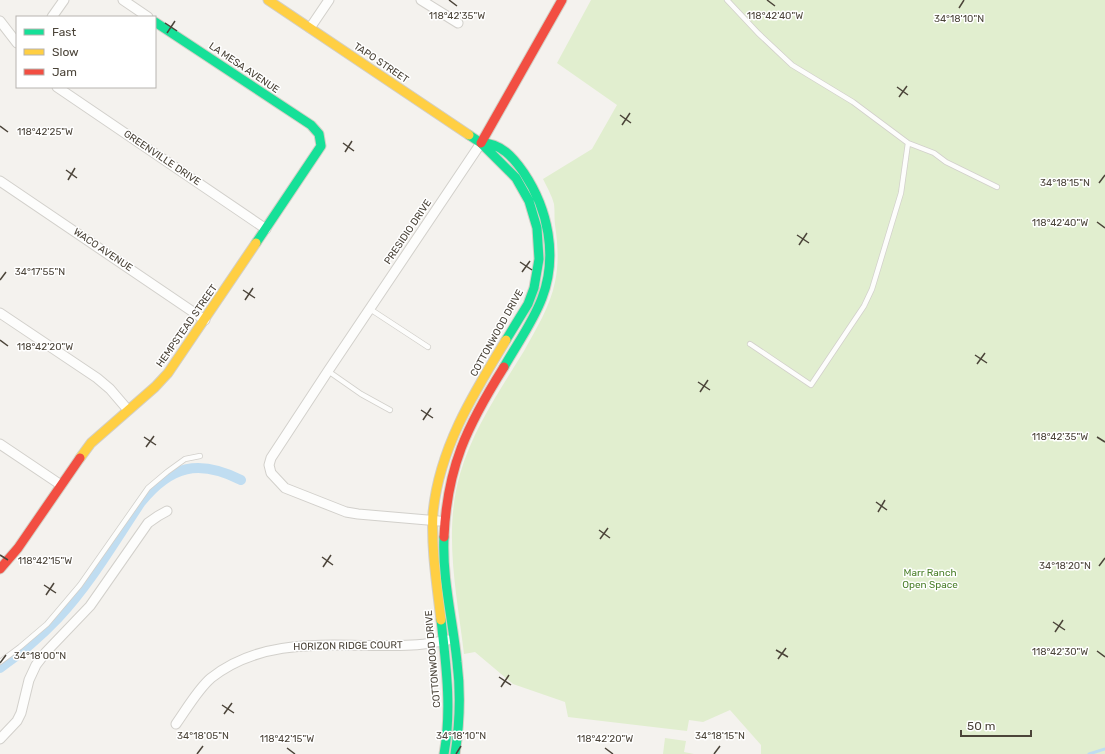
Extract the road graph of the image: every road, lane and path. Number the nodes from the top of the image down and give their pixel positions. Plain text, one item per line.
1 (64, 0) edge
2 (123, 0) edge
3 (268, 0) edge
4 (329, 0) edge
5 (421, 0) edge
6 (562, 0) edge
7 (727, 0) edge
8 (53, 16) edge
9 (147, 16) edge
10 (0, 21) edge
11 (156, 23) edge
12 (458, 23) dead end
13 (310, 28) junction
14 (16, 42) edge
15 (58, 88) edge
16 (319, 134) joint
17 (482, 143) junction
18 (908, 143) junction
19 (0, 181) edge
20 (997, 186) dead end
21 (266, 229) junction
22 (370, 309) junction
23 (0, 313) edge
24 (205, 320) junction
25 (750, 344) dead end
26 (428, 347) dead end
27 (328, 370) junction
28 (128, 410) junction
29 (390, 410) dead end
30 (0, 444) edge
31 (200, 456) dead end
32 (61, 485) junction
33 (167, 512) dead end
34 (433, 521) junction
35 (445, 521) junction
36 (0, 569) edge
37 (454, 639) junction
38 (444, 641) junction
39 (0, 662) edge
40 (176, 724) dead end
41 (0, 739) edge
42 (444, 754) edge
43 (455, 754) edge

1 - 8 street
2 - 9 street
3 - 13 street, TAPO STREET
4 - 13 street
5 - 12 street
6 - 17 street, PRESIDIO DRIVE
7 - 18 lane
10 - 14 street
11 - 16 street, LA MESA AVENUE
13 - 17 street, TAPO STREET
15 - 21 street, GREENVILLE DRIVE
16 - 21 street, HEMPSTEAD STREET
17 - 22 street, PRESIDIO DRIVE
17 - 34 street, COTTONWOOD DRIVE
17 - 35 street
18 - 20 lane
18 - 25 lane
19 - 24 street, WACO AVENUE
21 - 24 street, HEMPSTEAD STREET
22 - 26 lane
22 - 27 street, PRESIDIO DRIVE
23 - 28 street
24 - 28 street, HEMPSTEAD STREET
27 - 29 lane
27 - 34 street, PRESIDIO DRIVE
28 - 32 street, HEMPSTEAD STREET
30 - 32 street
31 - 39 lane
32 - 36 street, HEMPSTEAD STREET
33 - 41 street
34 - 35 street
34 - 38 street, COTTONWOOD DRIVE
35 - 37 street
37 - 38 street, HORIZON RIDGE COURT
37 - 43 street
38 - 40 street, HORIZON RIDGE COURT
38 - 42 street, COTTONWOOD DRIVE

